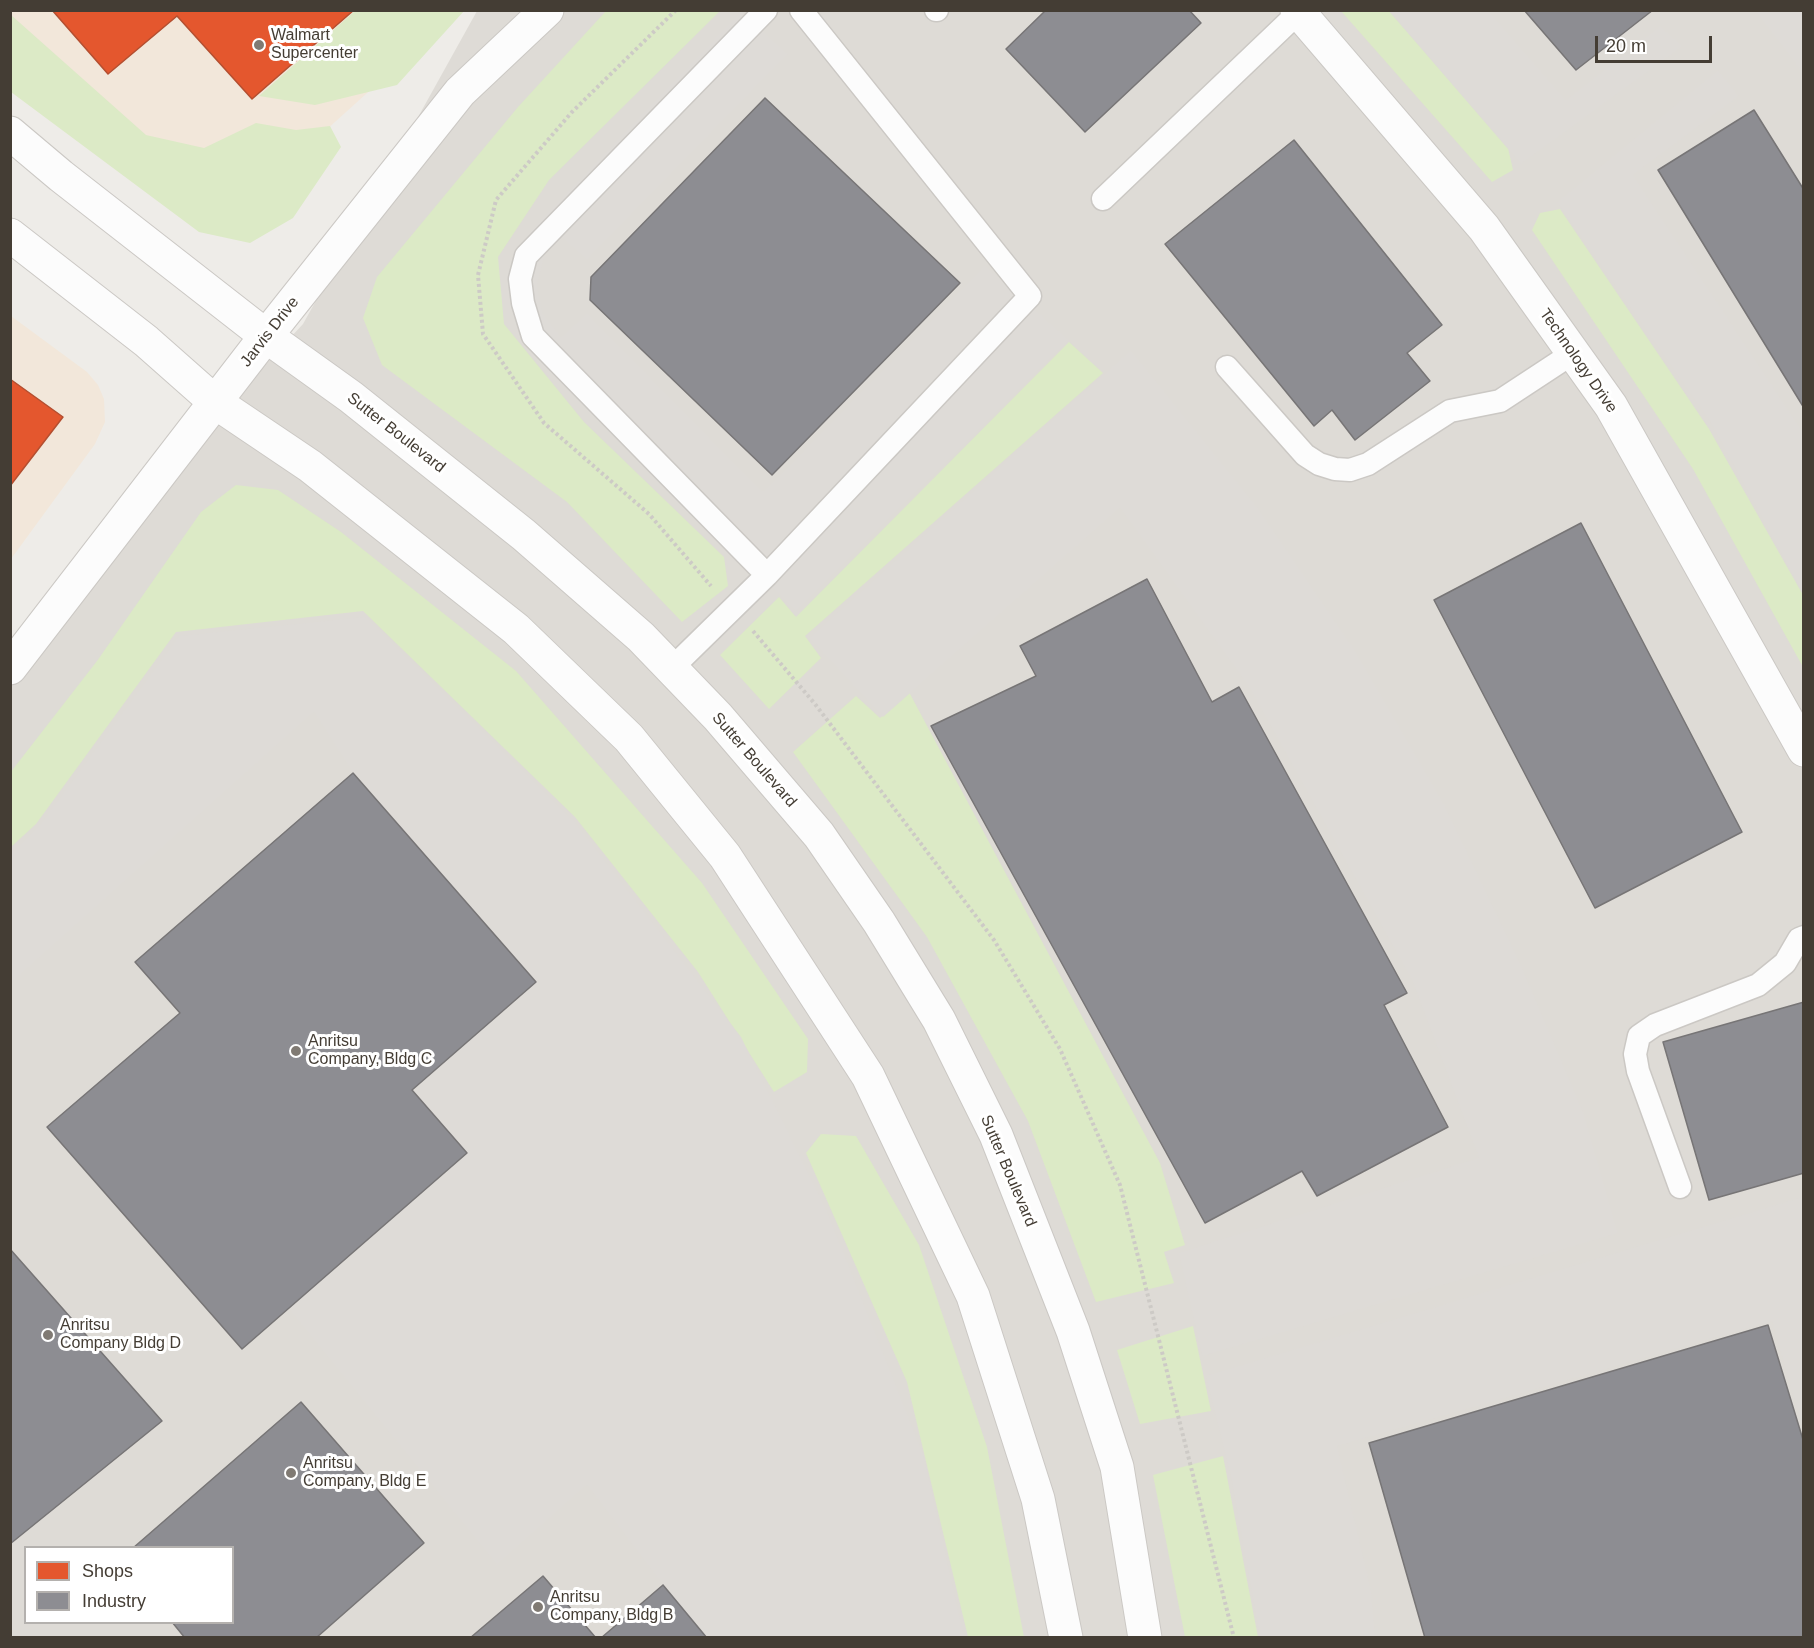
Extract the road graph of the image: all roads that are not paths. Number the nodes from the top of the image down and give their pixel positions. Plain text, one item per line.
1 (547, 10) edge
2 (766, 10) edge
3 (801, 10) edge
4 (1298, 11) edge
5 (10, 133) edge
6 (1103, 199) dead end
7 (10, 235) edge
8 (266, 336) junction
9 (1573, 352) junction
10 (1227, 367) dead end
11 (215, 402) junction
12 (767, 575) junction
13 (10, 668) edge
14 (672, 668) junction
15 (1803, 750) edge
16 (1803, 937) edge
17 (1680, 1187) dead end
18 (1066, 1638) edge
19 (1145, 1638) edge

1 - 8 street, Jarvis Drive
2 - 12 lane
3 - 12 lane
4 - 6 lane
4 - 9 street, Technology Drive
5 - 8 street, Sutter Boulevard
7 - 11 street
8 - 11 street, Jarvis Drive
8 - 14 street, Sutter Boulevard
9 - 10 lane
9 - 15 street, Technology Drive
11 - 13 street, Jarvis Drive
11 - 18 street
12 - 14 lane
14 - 19 street, Sutter Boulevard
16 - 17 lane

